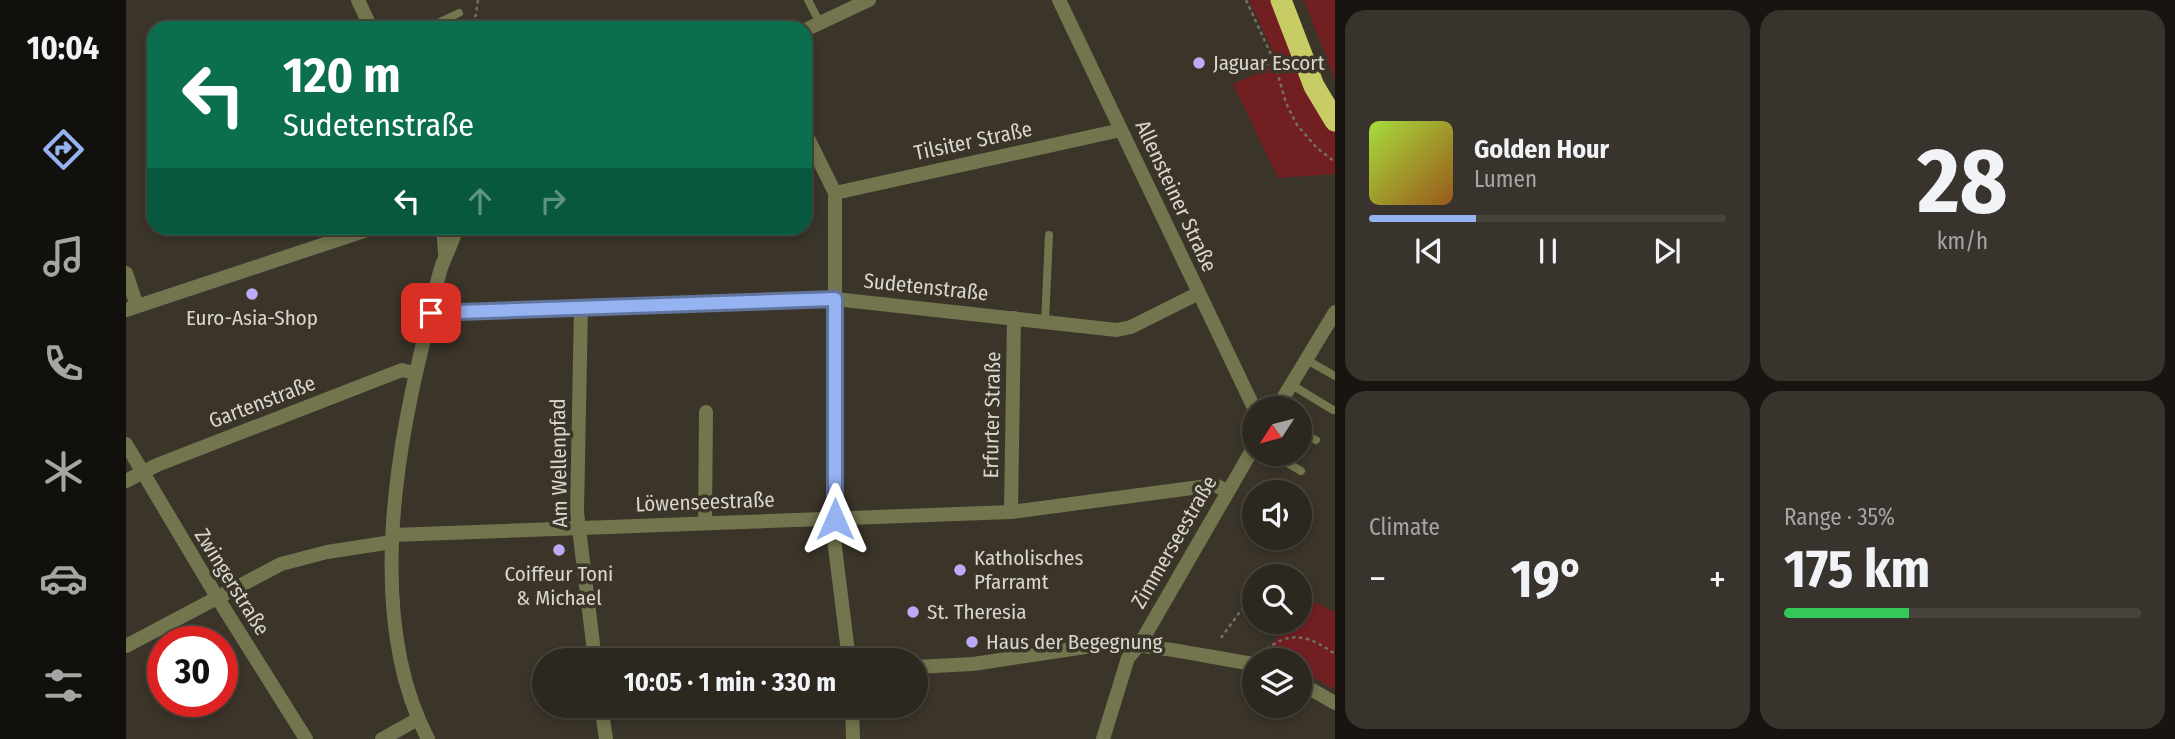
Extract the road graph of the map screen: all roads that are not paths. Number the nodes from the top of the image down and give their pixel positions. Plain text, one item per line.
1 (358, 0) edge
2 (808, 0) edge
3 (869, 0) edge
4 (1059, 0) edge
5 (1281, 0) edge
6 (1290, 0) edge
7 (459, 13) dead end
8 (368, 21) edge
9 (442, 21) edge
10 (820, 23) junction
11 (812, 27) edge
12 (1335, 110) edge
13 (1335, 121) edge
14 (1121, 131) junction
15 (812, 146) edge
16 (835, 193) junction
17 (352, 235) edge
18 (443, 235) edge
19 (454, 235) edge
20 (1049, 235) dead end
21 (445, 258) junction
22 (126, 273) edge
23 (1199, 293) junction
24 (835, 299) junction
25 (580, 307) junction
26 (131, 308) edge
27 (431, 313) junction
28 (1335, 313) edge
29 (1014, 318) junction
30 (1045, 322) junction
31 (1307, 360) junction
32 (415, 373) junction
33 (1335, 376) edge
34 (1293, 386) junction
35 (1248, 396) edge
36 (1286, 396) edge
37 (1333, 410) dead end
38 (706, 412) dead end
39 (1312, 438) edge
40 (1315, 440) dead end
41 (126, 444) edge
42 (1242, 466) edge
43 (1292, 466) edge
44 (1301, 471) dead end
45 (141, 473) junction
46 (126, 481) edge
47 (1227, 491) junction
48 (1011, 512) junction
49 (835, 519) junction
50 (705, 522) junction
51 (579, 529) junction
52 (393, 538) junction
53 (217, 597) junction
54 (1140, 644) junction
55 (126, 646) edge
56 (594, 648) edge
57 (848, 648) edge
58 (1242, 662) edge
59 (928, 666) edge
60 (1312, 690) edge
61 (1335, 703) edge
62 (603, 718) edge
63 (852, 718) edge
64 (418, 719) junction
65 (306, 739) edge
66 (382, 739) edge
67 (428, 739) edge
68 (606, 739) edge
69 (853, 739) edge
70 (1103, 739) edge

1 - 8 street
2 - 10 lane
3 - 10 street
4 - 14 street, Allensteiner Straße
5 - 13 highway
6 - 12 highway
7 - 9 lane
10 - 11 street
14 - 16 street, Tilsiter Straße
14 - 23 street, Allensteiner Straße
15 - 16 street
16 - 24 street
17 - 26 street
18 - 21 street
19 - 21 street
20 - 30 lane
21 - 27 street
22 - 26 street
23 - 30 street, Sudetenstraße
23 - 35 street, Allensteiner Straße
24 - 25 street, Sudetenstraße
24 - 29 street, Sudetenstraße
24 - 49 street
25 - 27 street, Sudetenstraße
25 - 51 street, Am Wellenpfad
27 - 32 street
28 - 31 street
29 - 30 street, Sudetenstraße
29 - 48 street, Erfurter Straße
31 - 33 lane
31 - 34 street
32 - 45 street, Gartenstraße
32 - 52 street
34 - 36 street
34 - 37 lane
38 - 50 street
39 - 40 lane
41 - 45 street, Zwingerstraße
42 - 47 street, Zimmerseestraße
43 - 44 lane
45 - 46 street, Gartenstraße
45 - 53 street, Zwingerstraße
47 - 48 street, Löwenseestraße
47 - 54 street, Zimmerseestraße
48 - 49 street, Löwenseestraße
49 - 50 street, Löwenseestraße
49 - 57 street
50 - 51 street, Löwenseestraße
51 - 52 street, Löwenseestraße
51 - 56 street, Am Wellenpfad
52 - 53 street, Löwenseestraße
52 - 64 street
53 - 55 street, Löwenseestraße
53 - 65 street, Zwingerstraße
54 - 58 street
54 - 59 street
54 - 70 street, Zimmerseestraße
60 - 61 street
62 - 68 street
63 - 69 street
64 - 66 street
64 - 67 street

